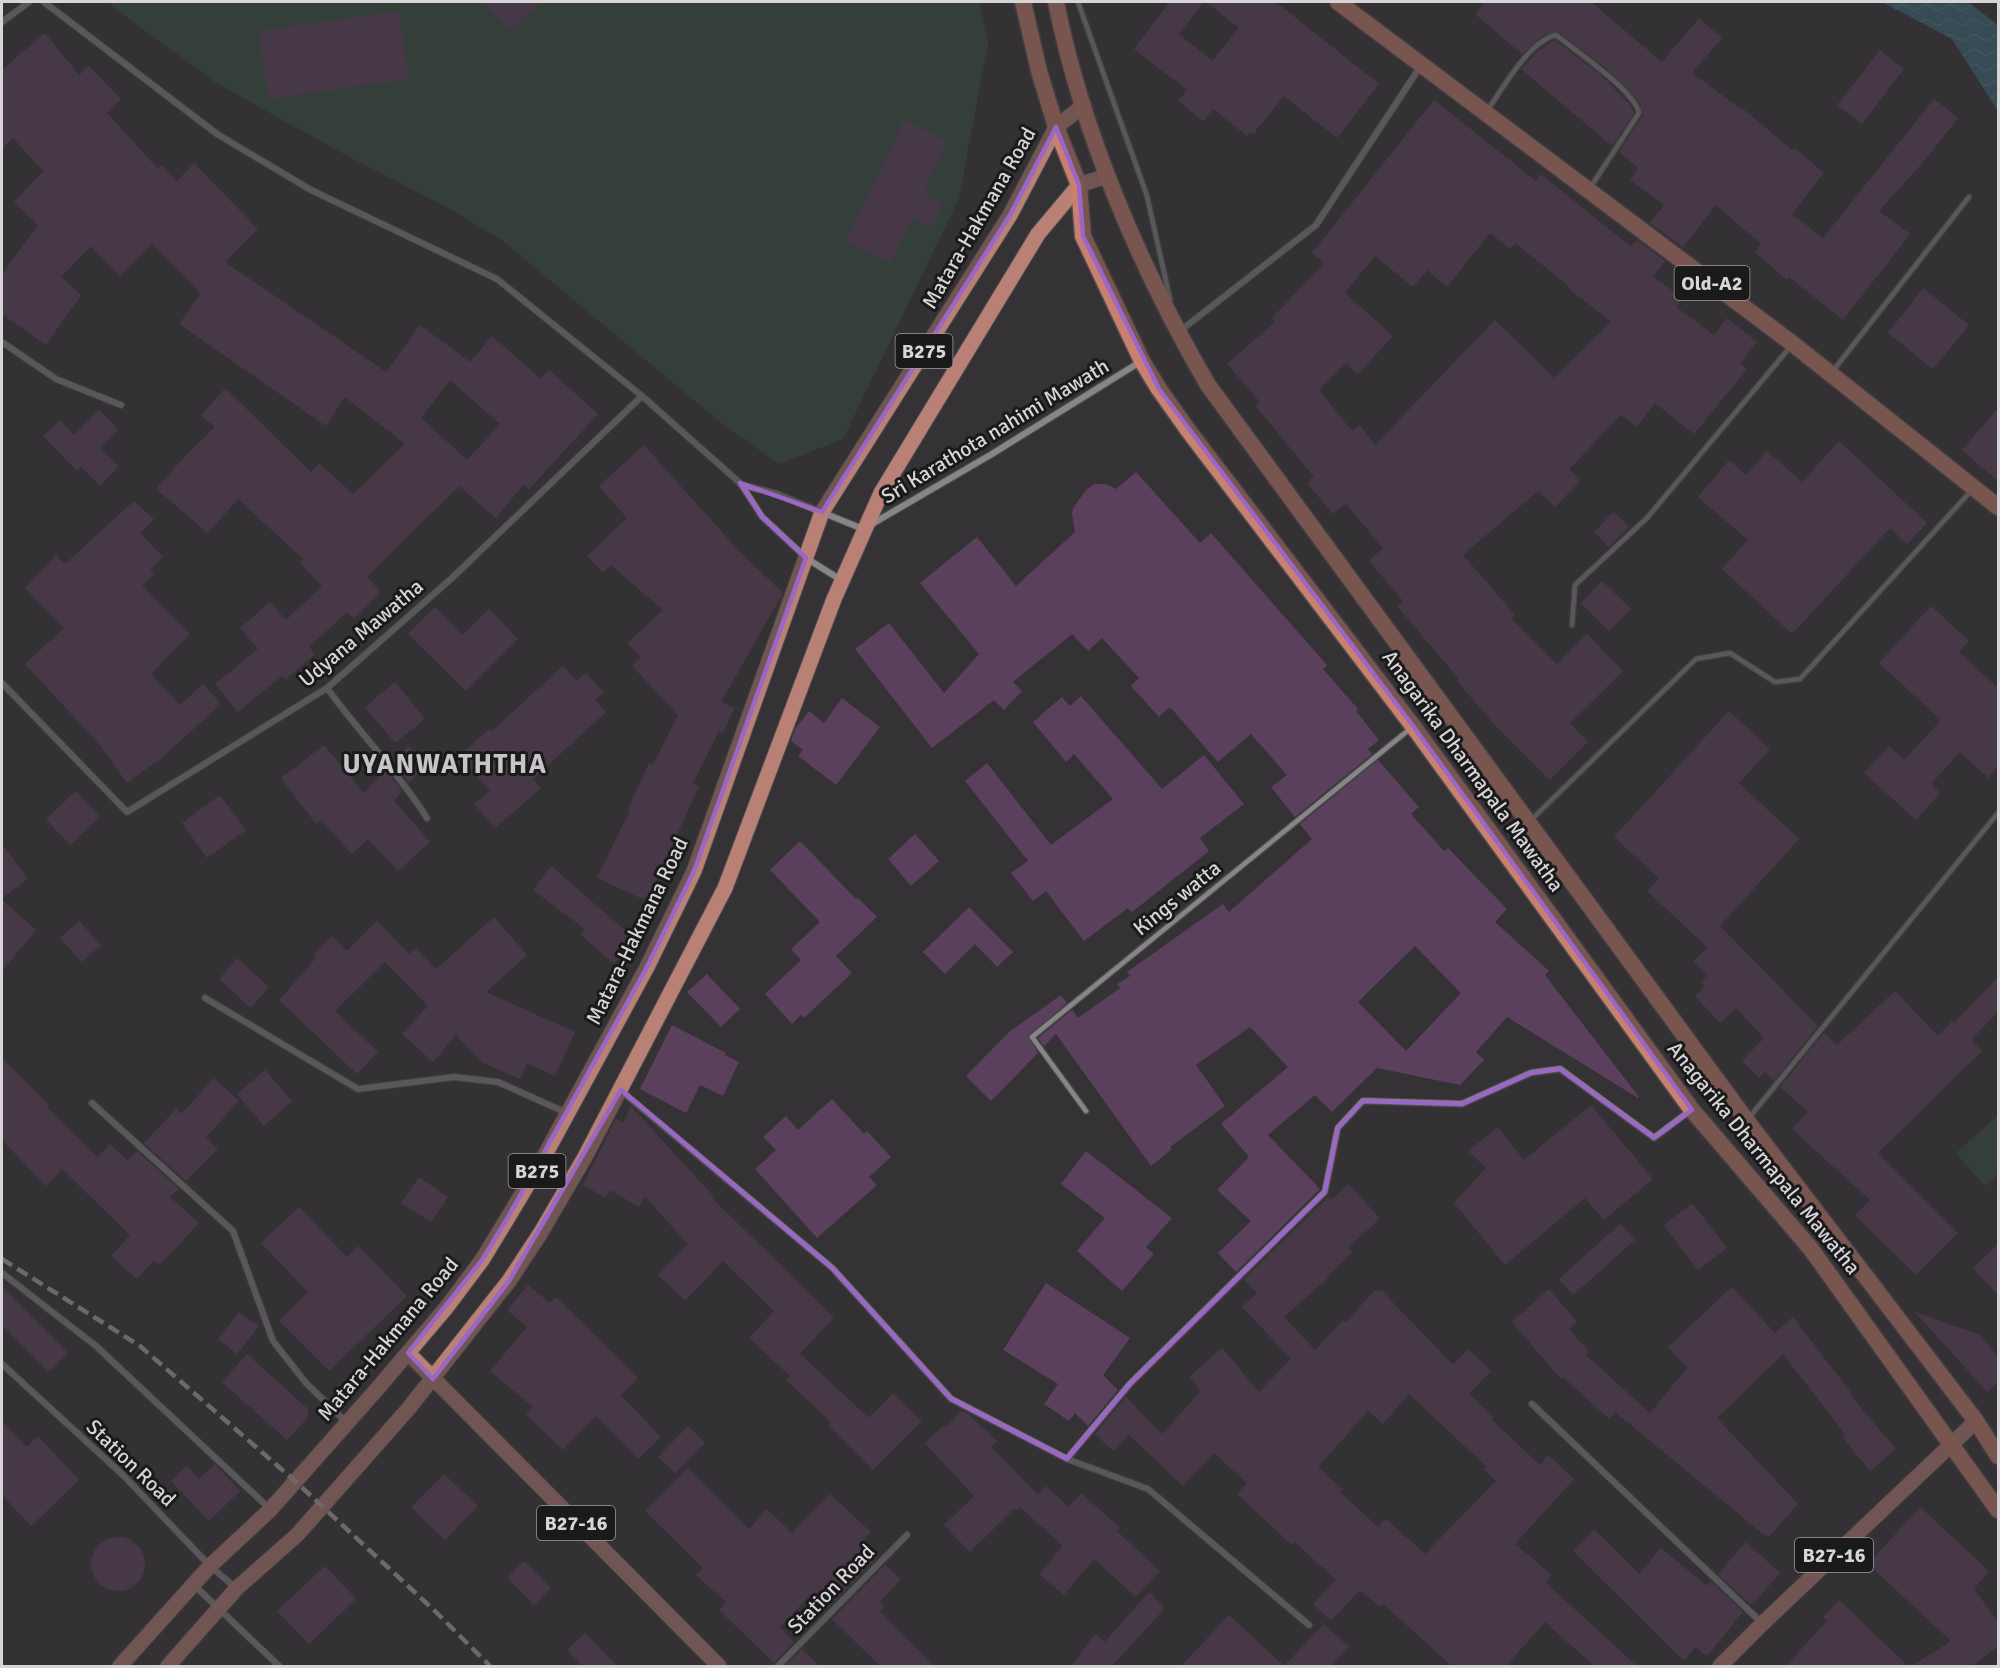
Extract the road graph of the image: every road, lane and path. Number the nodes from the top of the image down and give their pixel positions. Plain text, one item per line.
1 (29, 2) edge
2 (44, 2) edge
3 (1023, 2) edge
4 (1056, 2) edge
5 (1078, 2) edge
6 (1338, 2) edge
7 (2, 22) edge
8 (1422, 64) junction
9 (1083, 106) junction
10 (1486, 112) junction
11 (1056, 128) junction
12 (1107, 176) junction
13 (1079, 185) junction
14 (1589, 190) junction
15 (1969, 196) dead end
16 (1177, 333) junction
17 (2, 342) edge
18 (1793, 344) junction
19 (1142, 361) junction
20 (1830, 374) junction
21 (642, 396) junction
22 (121, 405) dead end
23 (740, 483) junction
24 (1974, 489) junction
25 (1998, 507) edge
26 (822, 512) junction
27 (864, 529) junction
28 (806, 558) junction
29 (842, 580) junction
30 (1572, 625) dead end
31 (2, 683) edge
32 (327, 688) junction
33 (1413, 726) junction
34 (1998, 813) edge
35 (427, 818) dead end
36 (1529, 822) junction
37 (205, 998) dead end
38 (621, 1090) junction
39 (92, 1103) dead end
40 (1692, 1110) junction
41 (1086, 1111) dead end
42 (567, 1113) junction
43 (1746, 1121) junction
44 (2, 1273) edge
45 (408, 1353) junction
46 (2, 1364) edge
47 (433, 1379) junction
48 (1532, 1404) dead end
49 (1976, 1421) junction
50 (346, 1422) junction
51 (1951, 1444) junction
52 (1998, 1456) edge
53 (1067, 1459) junction
54 (270, 1510) junction
55 (1998, 1510) edge
56 (907, 1535) dead end
57 (210, 1566) junction
58 (193, 1584) junction
59 (237, 1588) junction
60 (219, 1608) junction
61 (1762, 1623) junction
62 (1309, 1625) dead end
63 (120, 1666) edge
64 (168, 1666) edge
65 (279, 1666) edge
66 (719, 1666) edge
67 (778, 1666) edge
68 (1720, 1666) edge

1 - 7 street
2 - 21 street
3 - 11 highway, Anagarika Dharmapala Mawatha
4 - 9 highway, Anagarika Dharmapala Mawatha
5 - 16 lane
6 - 8 highway, Old-A2
8 - 10 highway, Old-A2
8 - 16 street
9 - 11 main road
9 - 12 highway, Anagarika Dharmapala Mawatha
10 - 14 highway, Old-A2
10 - 14 lane
11 - 13 highway, Anagarika Dharmapala Mawatha
11 - 26 main road, Matara-Hakmana Road / B275
12 - 13 main road
12 - 16 highway, Anagarika Dharmapala Mawatha
13 - 19 highway, Anagarika Dharmapala Mawatha
13 - 27 main road, B275
14 - 18 highway, Old-A2
15 - 20 lane
16 - 36 highway, Anagarika Dharmapala Mawatha
17 - 22 street
18 - 20 highway, Old-A2
18 - 30 lane
19 - 27 street, Sri Karathota nahimi Mawath
19 - 33 highway, Anagarika Dharmapala Mawatha
20 - 24 highway, Old-A2
21 - 23 street
21 - 32 street, Udyana Mawatha
23 - 26 street
23 - 28 street
24 - 25 highway, Old-A2
24 - 36 lane
26 - 27 street
26 - 28 main road, Matara-Hakmana Road / B275
27 - 29 main road, B275
28 - 29 street
28 - 42 main road, Matara-Hakmana Road / B275
29 - 38 main road, B275
31 - 32 street, Udyana Mawatha
32 - 35 street
33 - 40 highway, Anagarika Dharmapala Mawatha
33 - 41 lane, Kings watta
34 - 43 lane
36 - 43 highway, Anagarika Dharmapala Mawatha
37 - 42 street
38 - 47 main road, B275
38 - 53 street
39 - 50 street
40 - 51 highway, Anagarika Dharmapala Mawatha
40 - 53 street
42 - 45 main road, Matara-Hakmana Road / B275
43 - 49 highway, Anagarika Dharmapala Mawatha
44 - 54 street
45 - 47 main road
45 - 50 main road, Matara-Hakmana Road / B275
46 - 57 street, Station Road
47 - 59 main road, B275
47 - 66 main road, B27-16
48 - 61 street
49 - 51 main road
49 - 52 highway, Anagarika Dharmapala Mawatha
50 - 54 main road, Matara-Hakmana Road / B275
51 - 55 highway, Anagarika Dharmapala Mawatha
51 - 61 main road, B27-16
53 - 62 street
54 - 57 main road, Matara-Hakmana Road / B275
56 - 67 street, Station Road
57 - 58 main road, Matara-Hakmana Road / B275
57 - 59 street, Station Road
58 - 60 street
58 - 63 main road, Matara-Hakmana Road / B275
59 - 60 main road, B275
60 - 64 main road, B275
60 - 65 street
61 - 68 main road, B27-16

